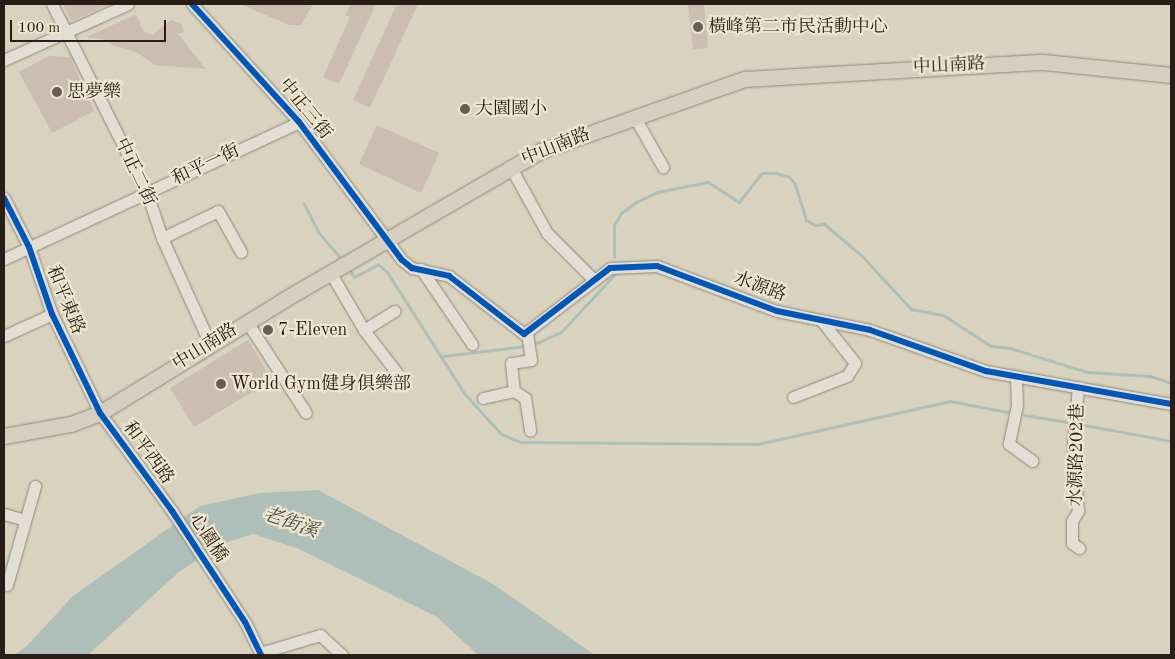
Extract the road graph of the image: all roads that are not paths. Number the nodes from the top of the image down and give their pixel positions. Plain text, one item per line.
1 (52, 4) edge
2 (128, 4) edge
3 (192, 4) edge
4 (65, 31) junction
5 (4, 60) edge
6 (1171, 75) edge
7 (634, 116) junction
8 (299, 122) junction
9 (510, 166) junction
10 (663, 167) dead end
11 (147, 193) junction
12 (4, 198) edge
13 (162, 238) junction
14 (386, 241) junction
15 (29, 247) junction
16 (241, 252) dead end
17 (4, 259) edge
18 (421, 269) junction
19 (330, 272) junction
20 (593, 279) junction
21 (395, 311) dead end
22 (52, 314) junction
23 (821, 320) junction
24 (247, 322) junction
25 (364, 330) junction
26 (528, 335) junction
27 (4, 336) edge
28 (210, 344) junction
29 (472, 344) dead end
30 (398, 372) dead end
31 (1016, 377) junction
32 (1078, 388) junction
33 (514, 391) junction
34 (793, 397) dead end
35 (482, 398) dead end
36 (1171, 404) edge
37 (100, 413) junction
38 (306, 413) dead end
39 (530, 431) dead end
40 (4, 436) edge
41 (1032, 461) dead end
42 (35, 486) dead end
43 (172, 510) joint
44 (4, 514) edge
45 (26, 520) junction
46 (1080, 548) dead end
47 (9, 558) edge
48 (7, 585) dead end
49 (260, 654) edge
50 (342, 655) edge

1 - 4 street, 中正二街
2 - 4 street
3 - 8 street, 中正三街
4 - 5 street
4 - 11 street, 中正二街
6 - 7 main road, 中山南路
7 - 9 main road, 中山南路
7 - 10 street
8 - 11 street, 和平一街
8 - 14 street, 中正三街
9 - 14 main road, 中山南路
9 - 20 street
11 - 13 street, 中正二街
11 - 15 street, 和平一街
12 - 15 street, 和平東路
13 - 16 street
13 - 28 street, 中正二街
14 - 18 street
14 - 19 main road, 中山南路
15 - 17 street, 和平一街
15 - 22 street, 和平東路
18 - 26 street
18 - 29 street
19 - 24 main road, 中山南路
19 - 25 street
20 - 23 street, 水源路
20 - 26 street, 水源路
21 - 25 street
22 - 27 street
22 - 37 street, 和平東路
23 - 31 street, 水源路
23 - 34 street
24 - 28 main road, 中山南路
24 - 38 street
25 - 30 street
26 - 33 street
28 - 37 main road, 中山南路
31 - 32 street, 水源路
31 - 41 street
32 - 36 street, 水源路
32 - 46 street, 水源路202巷
33 - 35 street
33 - 39 street
37 - 40 main road, 中山南路
37 - 43 street, 和平西路
42 - 45 street
43 - 49 street, 心園橋
44 - 45 street
45 - 47 street
47 - 48 street
49 - 50 street

